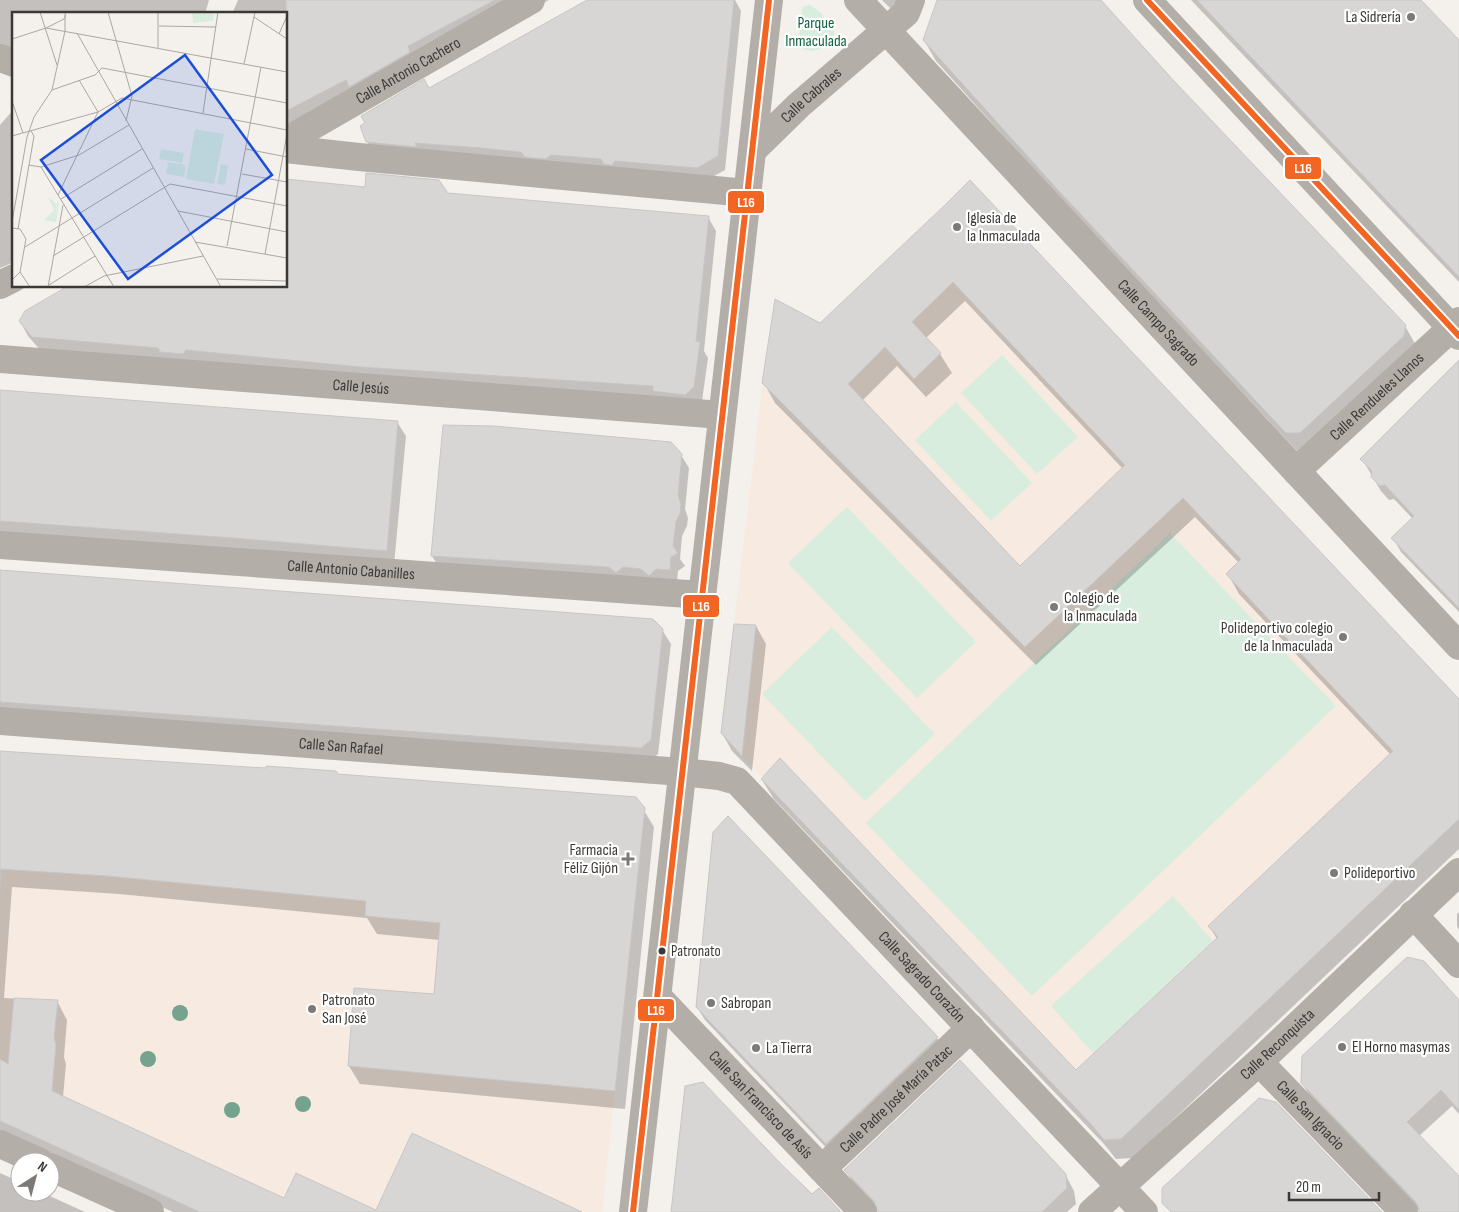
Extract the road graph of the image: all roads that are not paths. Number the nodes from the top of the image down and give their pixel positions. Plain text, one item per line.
1 (531, 0) edge
2 (769, 0) edge
3 (858, 0) edge
4 (911, 0) edge
5 (1147, 0) edge
6 (886, 30) junction
7 (0, 58) edge
8 (12, 62) edge
9 (288, 140) edge
10 (288, 149) edge
11 (753, 150) junction
12 (747, 193) junction
13 (12, 279) edge
14 (0, 285) edge
15 (1457, 328) edge
16 (0, 359) edge
17 (722, 415) junction
18 (1296, 471) junction
19 (0, 545) edge
20 (702, 595) junction
21 (1459, 646) edge
22 (0, 722) edge
23 (682, 772) junction
24 (1459, 872) edge
25 (1414, 914) junction
26 (1459, 964) edge
27 (658, 996) junction
28 (971, 1028) junction
29 (1259, 1062) junction
30 (0, 1144) edge
31 (18, 1152) edge
32 (822, 1169) junction
33 (60, 1172) edge
34 (1120, 1186) junction
35 (150, 1212) edge
36 (633, 1212) edge
37 (863, 1212) edge
38 (1092, 1212) edge
39 (1144, 1212) edge
40 (1404, 1212) edge

1 - 9 street, Calle Antonio Cachero
2 - 11 street
3 - 6 street, Calle Campo Sagrado
4 - 6 street, Calle Cabrales
5 - 15 street
6 - 11 street, Calle Cabrales
6 - 18 street, Calle Campo Sagrado
7 - 8 street
10 - 12 street
11 - 12 street
12 - 17 street
13 - 14 street
15 - 18 street, Calle Rendueles Llanos
16 - 17 street, Calle Jesús
17 - 20 street
18 - 21 street, Calle Campo Sagrado
19 - 20 street, Calle Antonio Cabanilles
20 - 23 street
22 - 23 street, Calle San Rafael
23 - 27 street
23 - 28 street, Calle Sagrado Corazón
24 - 25 street, Calle Reconquista
25 - 26 street
25 - 29 street, Calle Reconquista
27 - 32 street, Calle San Francisco de Asís
27 - 36 street
28 - 32 street, Calle Padre José María Patac
28 - 34 street, Calle Sagrado Corazón
29 - 34 street, Calle Reconquista
29 - 40 street, Calle San Ignacio
30 - 31 street
32 - 37 street, Calle San Francisco de Asís
33 - 35 street
34 - 38 street, Calle Reconquista
34 - 39 street, Calle Sagrado Corazón

